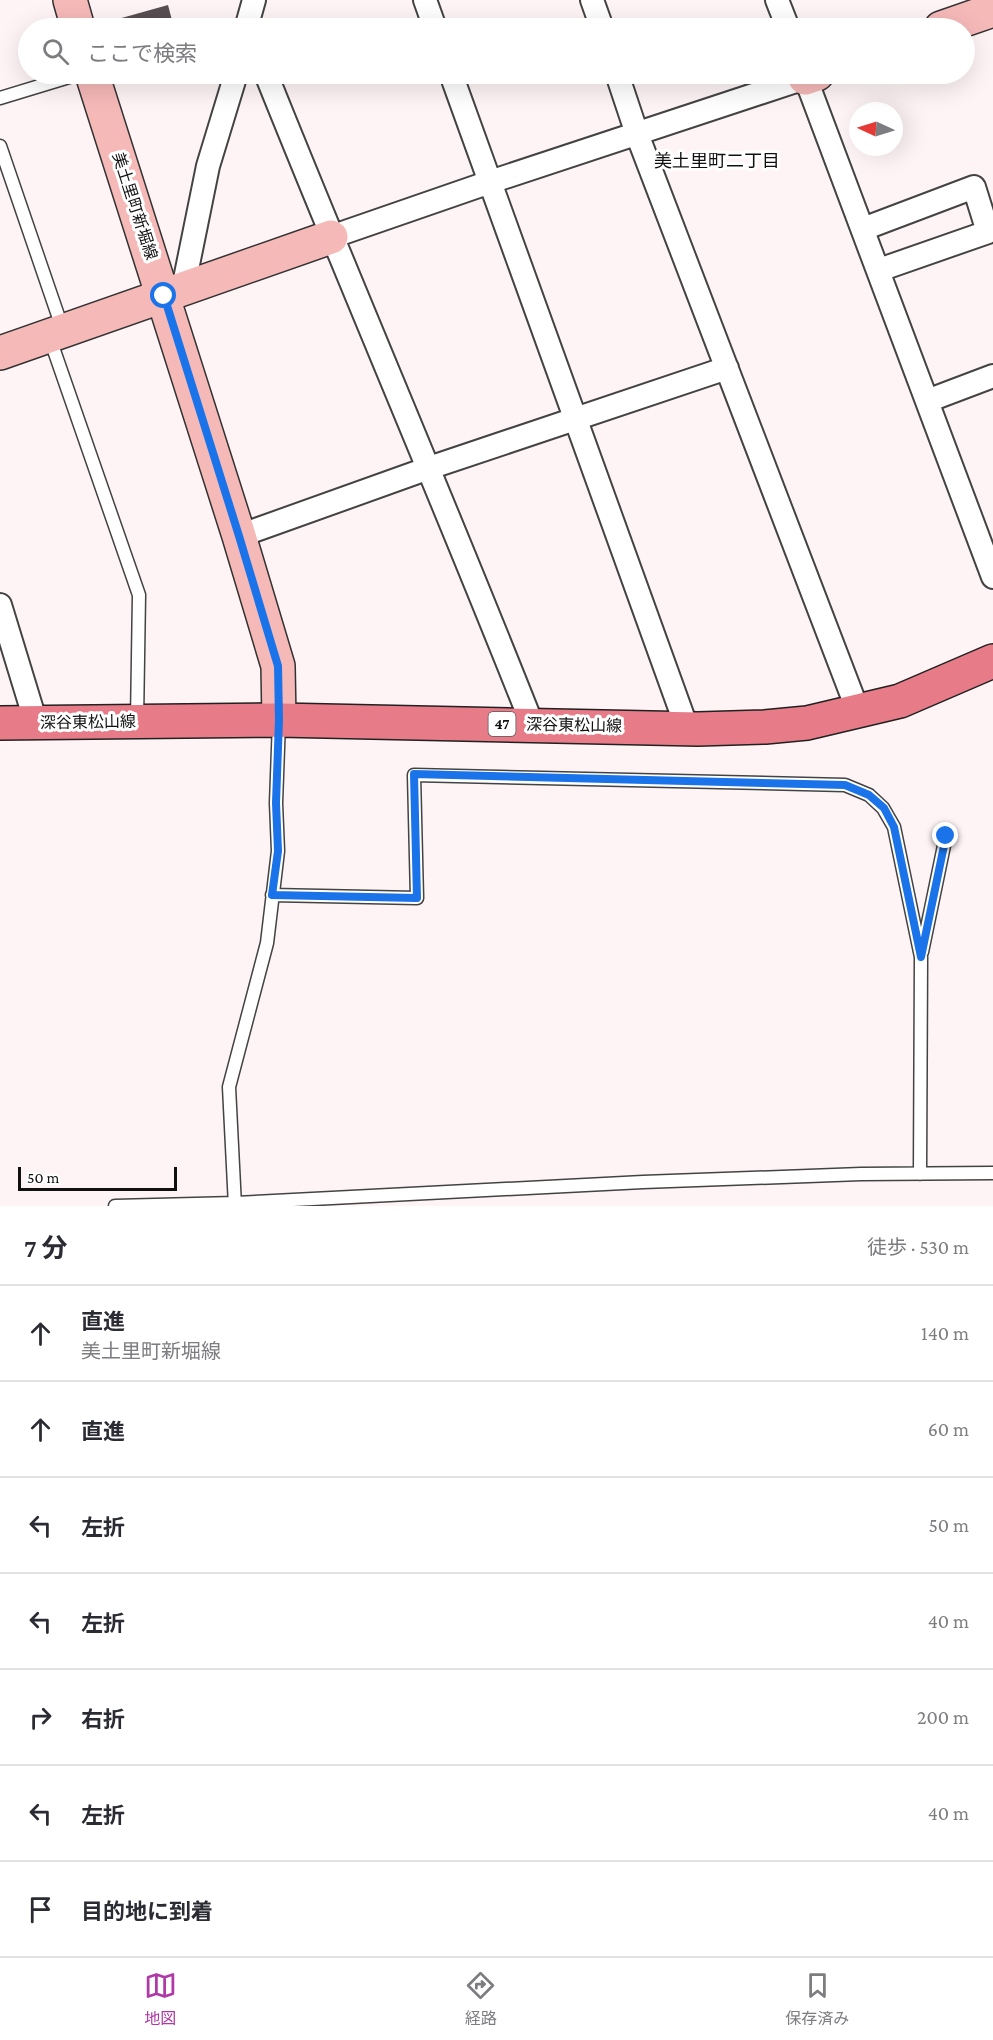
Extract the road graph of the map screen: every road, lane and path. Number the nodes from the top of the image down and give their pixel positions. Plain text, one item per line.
1 (70, 0) edge
2 (240, 0) edge
3 (254, 0) edge
4 (425, 0) edge
5 (592, 0) edge
6 (777, 0) edge
7 (993, 10) edge
8 (75, 18) edge
9 (245, 18) edge
10 (249, 18) edge
11 (431, 18) edge
12 (598, 18) edge
13 (784, 18) edge
14 (970, 18) edge
15 (46, 84) edge
16 (96, 84) edge
17 (233, 84) edge
18 (270, 84) edge
19 (455, 84) edge
20 (620, 84) edge
21 (783, 84) edge
22 (812, 84) edge
23 (0, 98) edge
24 (637, 134) junction
25 (0, 146) edge
26 (490, 182) junction
27 (863, 229) junction
28 (331, 237) junction
29 (879, 270) junction
30 (173, 293) junction
31 (56, 334) junction
32 (0, 353) edge
33 (727, 368) junction
34 (993, 376) edge
35 (927, 401) junction
36 (576, 418) junction
37 (429, 468) junction
38 (239, 536) junction
39 (993, 577) edge
40 (0, 605) edge
41 (993, 661) edge
42 (858, 711) junction
43 (279, 720) junction
44 (137, 721) junction
45 (0, 723) edge
46 (36, 723) junction
47 (532, 724) junction
48 (687, 728) junction
49 (946, 836) dead end
50 (272, 895) junction
51 (921, 957) junction
52 (993, 1173) edge
53 (920, 1174) junction
54 (235, 1205) edge
55 (115, 1206) edge

1 - 8 main road
2 - 9 lane
3 - 10 street
4 - 11 street
5 - 12 street
6 - 13 street
7 - 14 main road
15 - 23 lane
16 - 30 main road, 美土里町新堀線
17 - 30 street
18 - 28 street
19 - 26 street
20 - 24 street
21 - 24 street
22 - 27 street
24 - 26 street
24 - 33 street
25 - 31 lane
26 - 28 street
26 - 36 street
27 - 29 street
27 - 29 street
28 - 30 main road
28 - 37 street
29 - 35 street
30 - 31 main road
30 - 38 main road, 美土里町新堀線
31 - 32 main road
31 - 44 lane
33 - 36 street
33 - 42 street
34 - 35 street
35 - 39 street
36 - 37 street
36 - 48 street
37 - 38 street
37 - 47 street
38 - 43 main road, 美土里町新堀線
40 - 46 street
41 - 42 main road, 深谷東松山線 / 47
42 - 48 main road, 深谷東松山線 / 47
43 - 44 main road, 深谷東松山線 / 47
43 - 47 main road, 深谷東松山線 / 47
43 - 50 lane
44 - 46 main road, 深谷東松山線 / 47
45 - 46 main road, 深谷東松山線 / 47
47 - 48 main road, 深谷東松山線 / 47
49 - 51 lane
50 - 51 lane
50 - 54 lane
51 - 53 lane
52 - 53 lane
53 - 54 lane
54 - 55 lane

